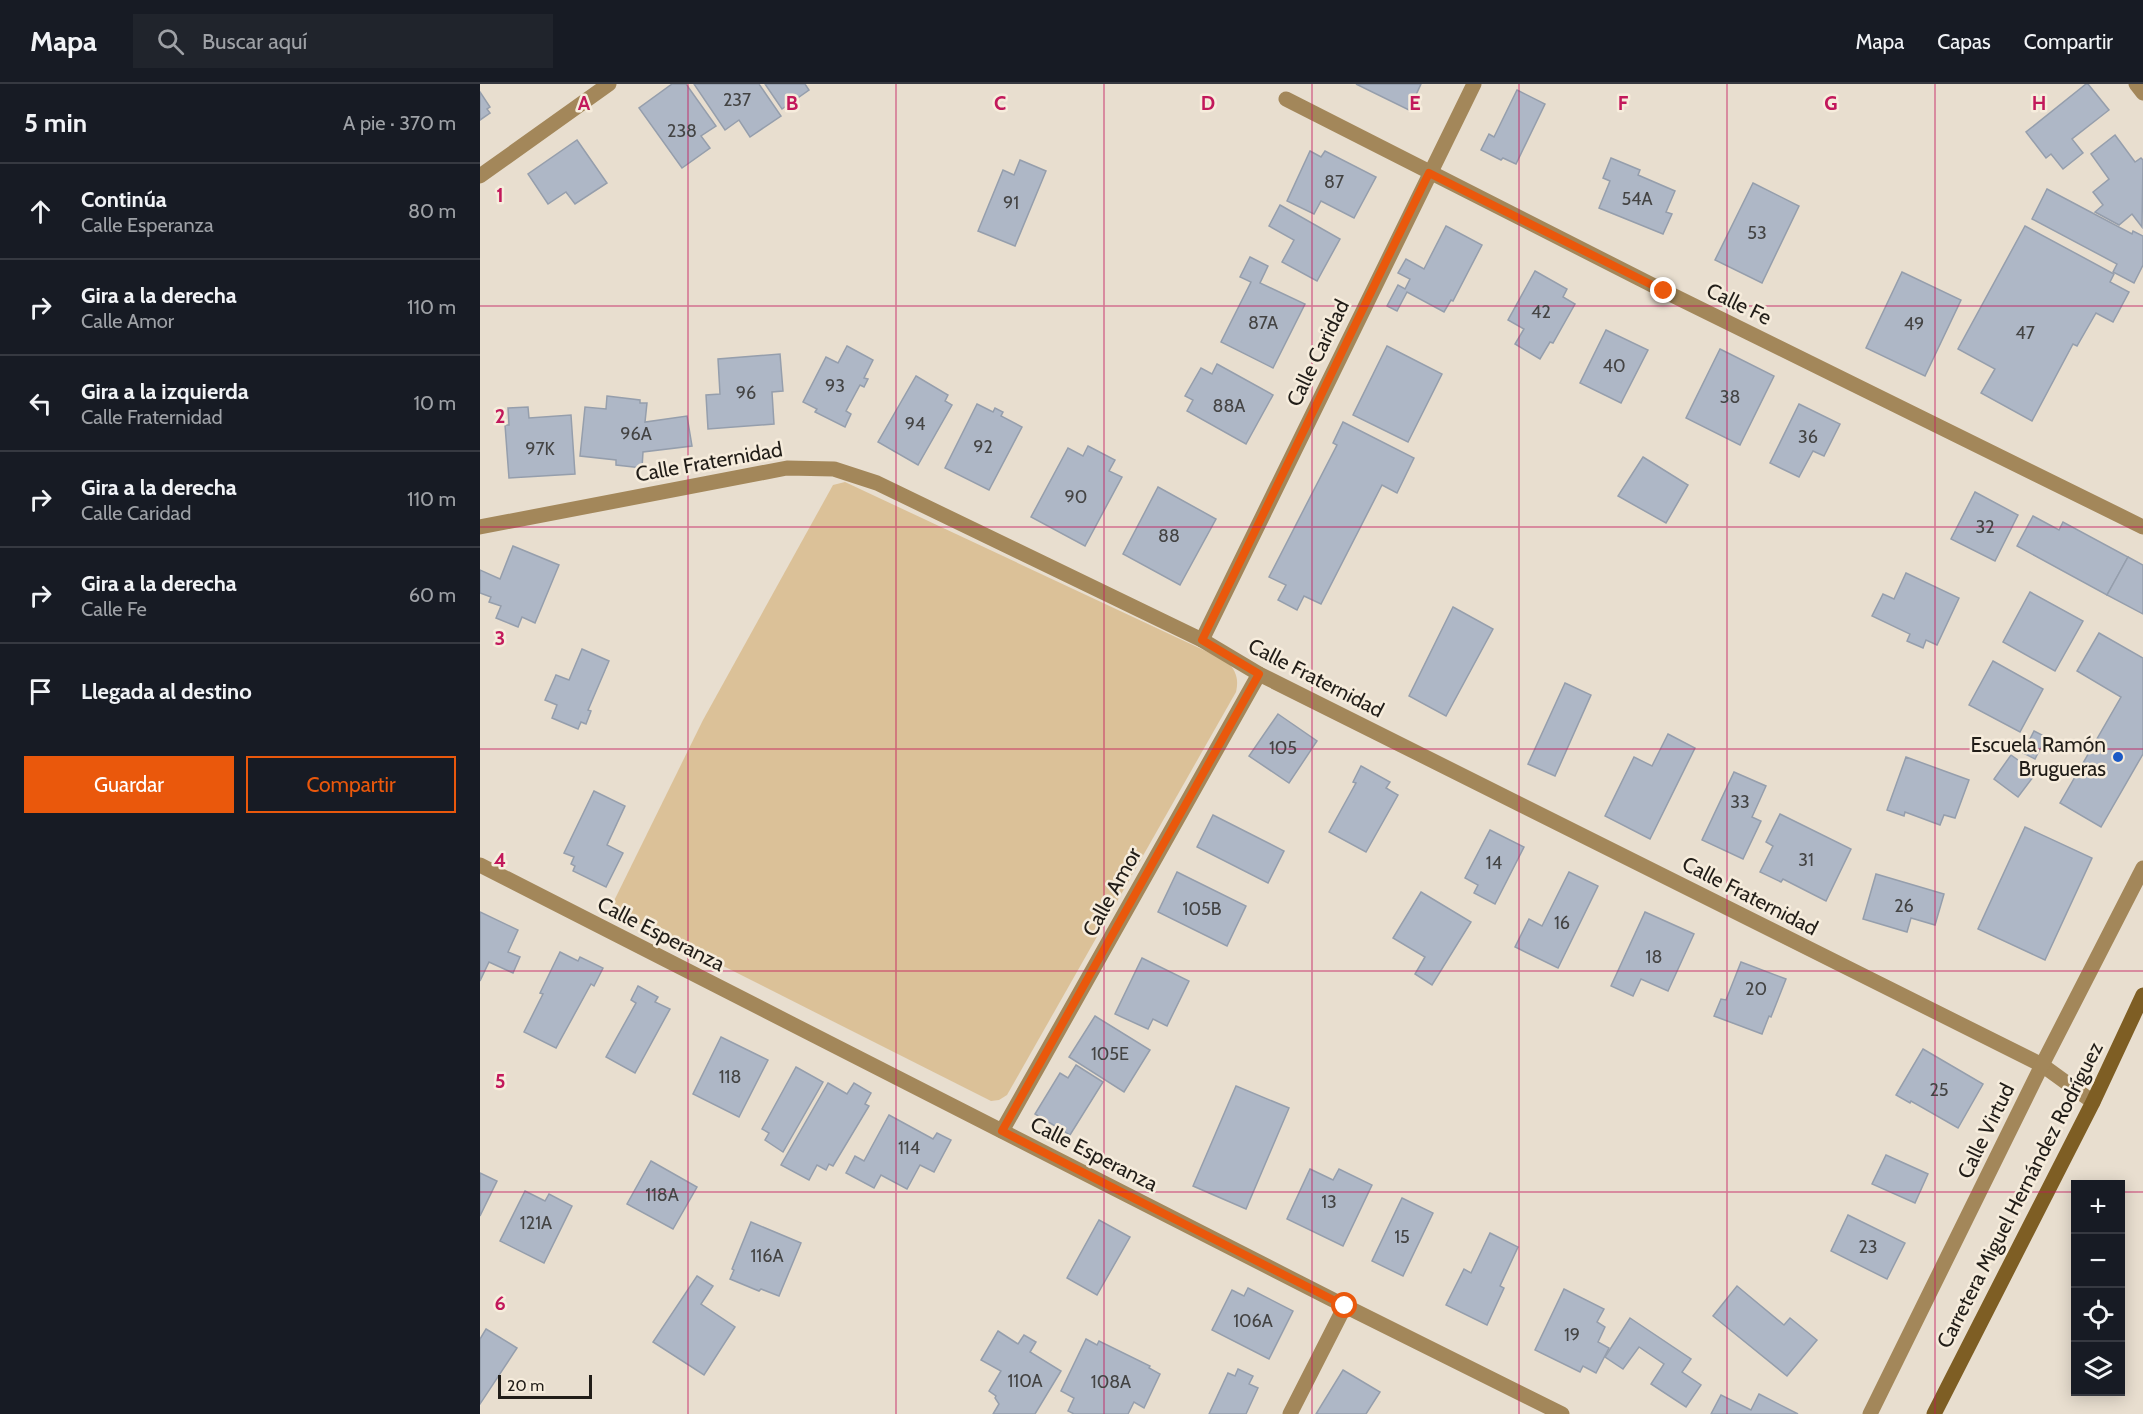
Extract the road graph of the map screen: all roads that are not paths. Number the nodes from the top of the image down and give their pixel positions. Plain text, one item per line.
1 (609, 84) edge
2 (1474, 84) edge
3 (2136, 84) edge
4 (2143, 93) edge
5 (1286, 99) dead end
6 (1429, 173) junction
7 (480, 176) edge
8 (480, 527) edge
9 (2143, 527) edge
10 (1202, 640) junction
11 (1259, 674) junction
12 (480, 865) edge
13 (2143, 868) edge
14 (2143, 995) edge
15 (2042, 1065) junction
16 (2093, 1102) junction
17 (1002, 1131) junction
18 (1345, 1306) junction
19 (1290, 1414) edge
20 (1562, 1414) edge
21 (1870, 1414) edge
22 (1934, 1414) edge

1 - 7 street
2 - 6 street, Calle Caridad
3 - 4 street
5 - 6 street, Calle Fe
6 - 9 street, Calle Fe
6 - 10 street, Calle Caridad
8 - 10 street, Calle Fraternidad
10 - 11 street, Calle Fraternidad
11 - 15 street, Calle Fraternidad
11 - 17 street, Calle Amor
12 - 17 street, Calle Esperanza
13 - 15 street, Calle Virtud
14 - 16 street, Carretera Miguel Hernández Rodríguez
15 - 16 street, Calle Fraternidad
15 - 21 street, Calle Virtud
16 - 22 street, Carretera Miguel Hernández Rodríguez
17 - 18 street, Calle Esperanza
18 - 19 street
18 - 20 street, Calle Esperanza

